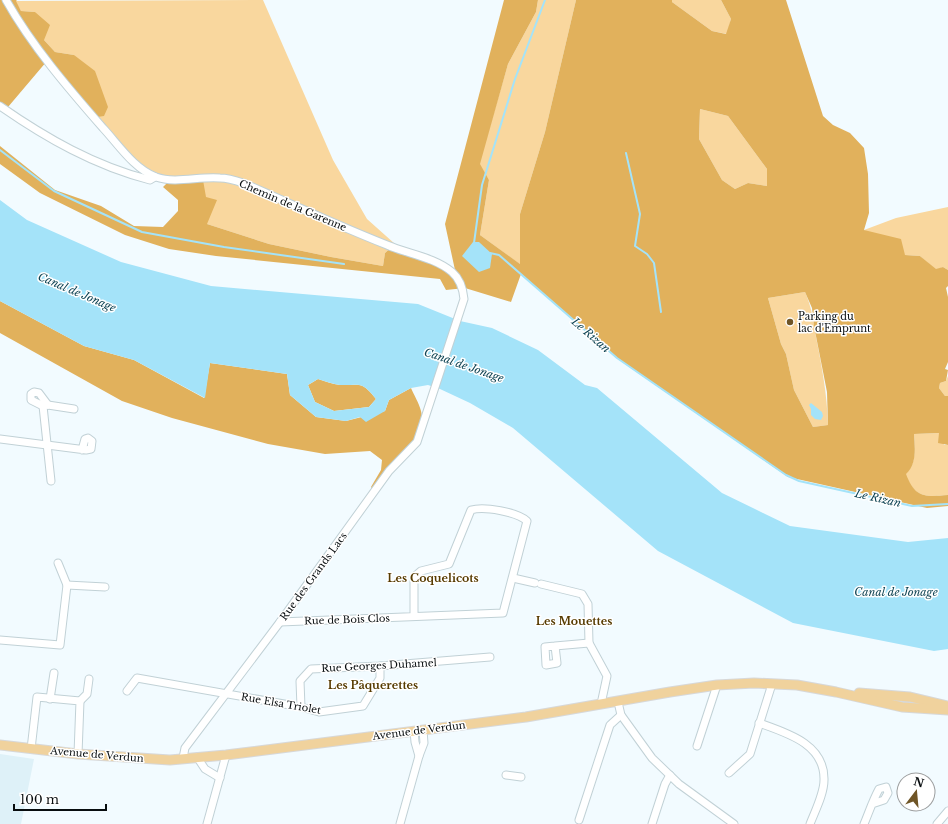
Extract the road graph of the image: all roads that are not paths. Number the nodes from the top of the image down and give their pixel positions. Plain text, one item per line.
1 (6, 0) edge
2 (0, 106) edge
3 (155, 177) junction
4 (435, 390) joint
5 (74, 409) dead end
6 (0, 439) edge
7 (48, 445) junction
8 (82, 450) dead end
9 (51, 481) dead end
10 (58, 564) dead end
11 (513, 578) junction
12 (66, 585) junction
13 (105, 587) dead end
14 (414, 616) junction
15 (280, 622) junction
16 (0, 640) edge
17 (589, 643) junction
18 (555, 646) dead end
19 (490, 657) dead end
20 (380, 666) junction
21 (54, 673) dead end
22 (89, 679) dead end
23 (772, 684) junction
24 (717, 685) junction
25 (127, 691) dead end
26 (836, 692) junction
27 (225, 694) junction
28 (50, 699) junction
29 (80, 702) junction
30 (618, 702) junction
31 (600, 704) junction
32 (948, 706) edge
33 (301, 707) junction
34 (948, 710) edge
35 (621, 716) junction
36 (760, 724) junction
37 (419, 730) junction
38 (0, 745) edge
39 (697, 746) dead end
40 (31, 749) junction
41 (78, 754) junction
42 (226, 755) junction
43 (197, 757) junction
44 (183, 758) junction
45 (729, 773) dead end
46 (506, 775) dead end
47 (670, 775) junction
48 (521, 777) dead end
49 (220, 778) junction
50 (872, 804) dead end
51 (948, 811) edge
52 (579, 820) dead end
53 (207, 824) edge
54 (400, 824) edge
55 (652, 824) edge
56 (734, 824) edge
57 (810, 824) edge
58 (864, 824) edge
59 (937, 824) edge

1 - 3 street
2 - 3 street, Chemin de la Garenne
3 - 4 street, Chemin de la Garenne
4 - 15 street, Rue des Grands Lacs
5 - 7 street
6 - 7 street
7 - 8 street
7 - 9 street
10 - 12 street
11 - 14 street, Rue de Bois Clos
11 - 14 street, Rue de Bois Clos
11 - 17 street
12 - 13 street
12 - 16 street
14 - 15 street, Rue de Bois Clos
15 - 27 street, Rue des Grands Lacs
17 - 18 street
17 - 31 street
19 - 20 street, Rue Georges Duhamel
20 - 33 street, Rue Elsa Triolet
20 - 33 street, Rue Georges Duhamel
21 - 28 street
22 - 29 street
23 - 24 main road, Avenue de Verdun
23 - 26 main road, Avenue de Verdun
23 - 36 street
24 - 30 main road, Avenue de Verdun
24 - 39 street
25 - 27 street, Rue Elsa Triolet
26 - 32 main road, Avenue de Verdun
26 - 34 main road, Avenue de Verdun
27 - 33 street, Rue Elsa Triolet
27 - 44 street, Rue des Grands Lacs
28 - 29 street
28 - 40 street
29 - 41 street
30 - 31 main road, Avenue de Verdun
30 - 35 street
31 - 37 main road, Avenue de Verdun
35 - 47 street
35 - 52 street
36 - 45 street
36 - 57 street
37 - 42 main road, Avenue de Verdun
37 - 54 street
38 - 40 main road, Avenue de Verdun
40 - 41 main road, Avenue de Verdun
41 - 44 main road, Avenue de Verdun
42 - 43 main road, Avenue de Verdun
42 - 49 street
43 - 44 main road, Avenue de Verdun
43 - 49 street
46 - 48 street
47 - 55 street
47 - 56 street
49 - 53 street
50 - 58 street
51 - 59 street

